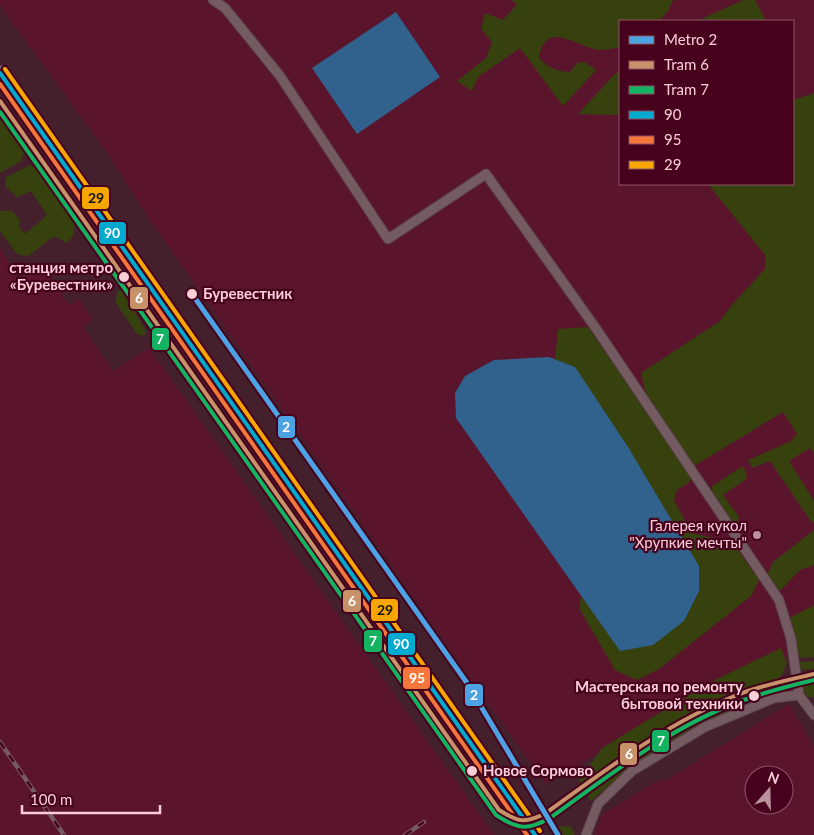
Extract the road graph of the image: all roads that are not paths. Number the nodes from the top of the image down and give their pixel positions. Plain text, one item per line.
1 (213, 0) edge
2 (0, 73) edge
3 (799, 695) junction
4 (814, 716) edge
5 (535, 835) edge
6 (586, 835) edge

1 - 3 street
2 - 5 main road
3 - 4 street
3 - 6 street

